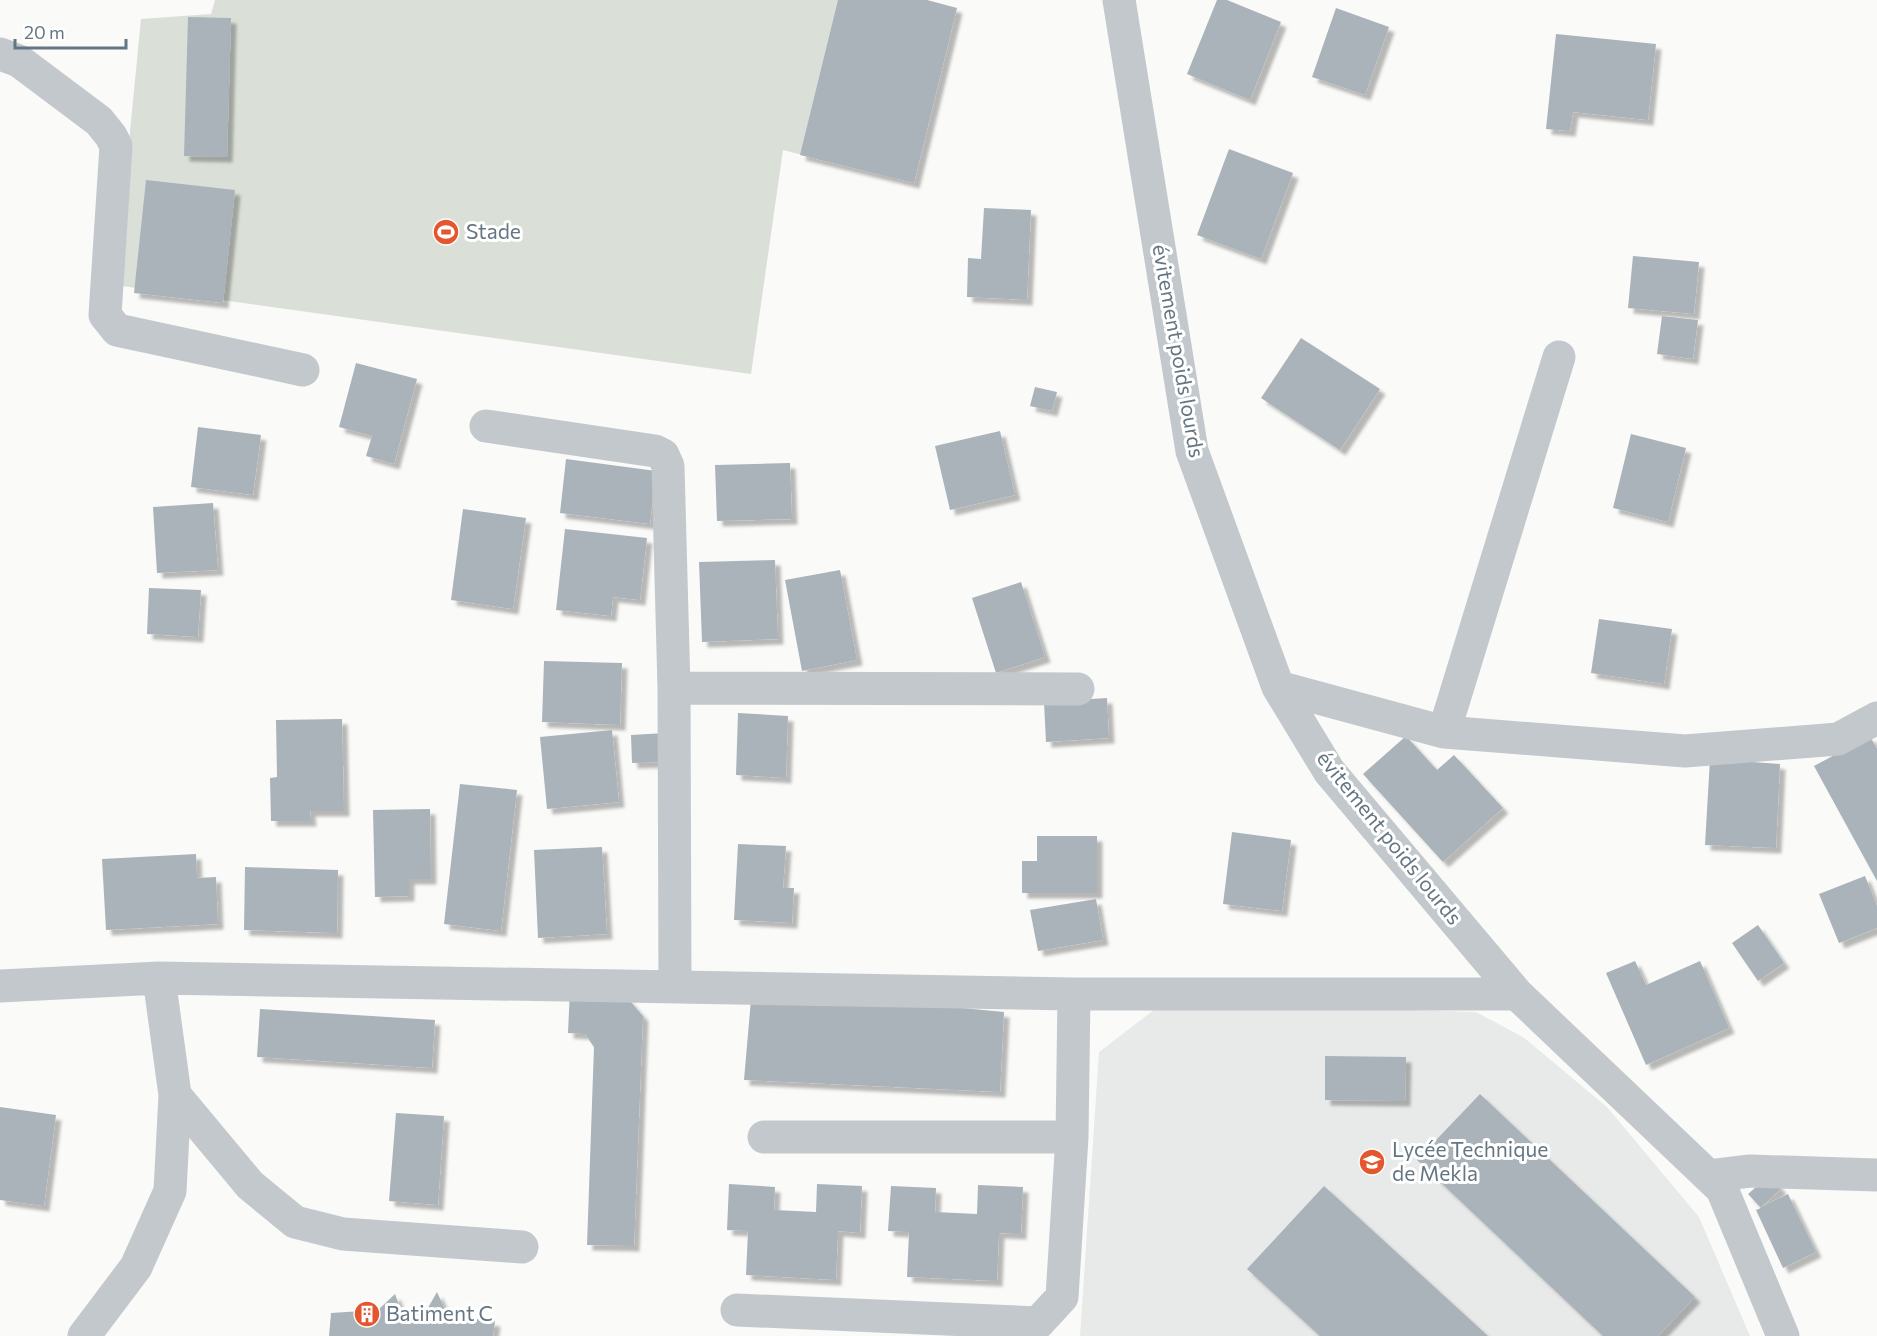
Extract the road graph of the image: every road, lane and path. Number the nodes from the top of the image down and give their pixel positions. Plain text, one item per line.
1 (1119, 0) edge
2 (0, 54) edge
3 (1559, 357) dead end
4 (303, 370) dead end
5 (486, 426) dead end
6 (1278, 687) junction
7 (674, 688) junction
8 (1078, 689) dead end
9 (1877, 718) edge
10 (1444, 732) junction
11 (159, 978) junction
12 (0, 986) edge
13 (675, 987) junction
14 (1074, 994) junction
15 (1517, 994) junction
16 (175, 1095) junction
17 (764, 1137) dead end
18 (1072, 1137) junction
19 (1877, 1175) edge
20 (1709, 1176) junction
21 (522, 1247) dead end
22 (737, 1310) dead end
23 (84, 1336) edge
24 (1783, 1336) edge

1 - 6 street, évitement poids lourds
2 - 4 street
3 - 10 street
5 - 7 street
6 - 10 street
6 - 15 street, évitement poids lourds
7 - 8 street
7 - 13 street
9 - 10 street
11 - 12 street
11 - 13 street
11 - 16 street
13 - 14 street
14 - 15 street
14 - 18 street
15 - 20 street, évitement poids lourds
16 - 21 street
16 - 23 street
17 - 18 street
18 - 22 street
19 - 20 street
20 - 24 street, évitement poids lourds

